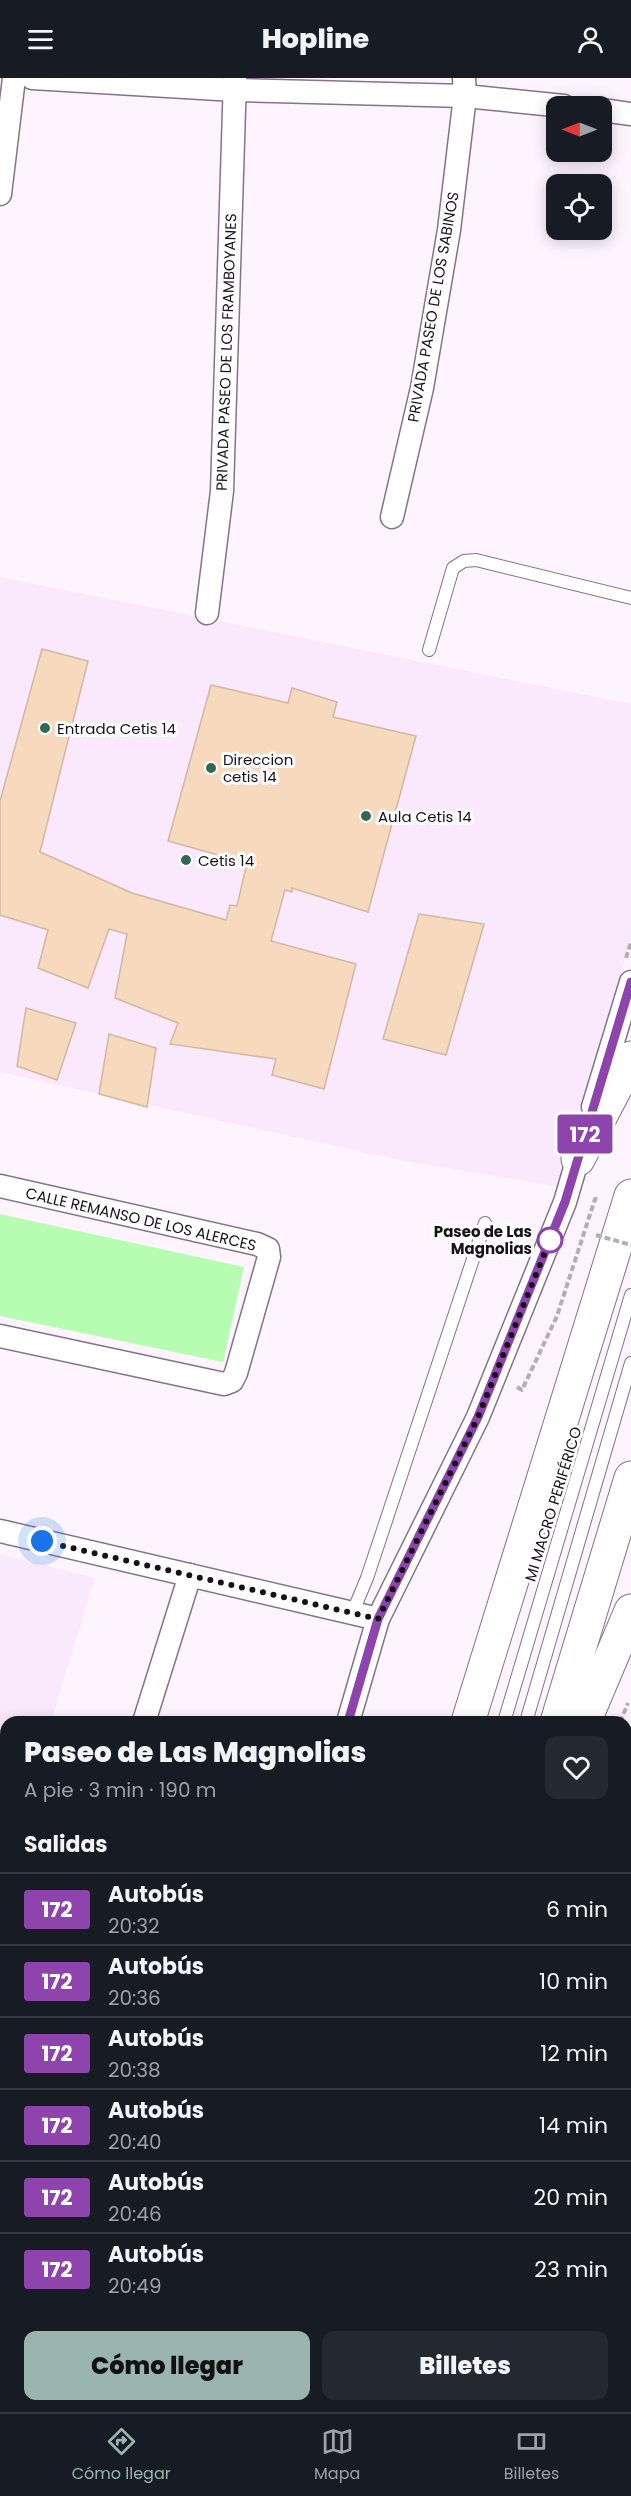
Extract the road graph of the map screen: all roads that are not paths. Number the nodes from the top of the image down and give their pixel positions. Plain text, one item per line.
1 (14, 78) edge
2 (32, 78) edge
3 (235, 84) edge
4 (464, 87) edge
5 (546, 103) edge
6 (612, 111) edge
7 (631, 114) edge
8 (0, 194) edge
9 (392, 517) dead end
10 (631, 598) edge
11 (207, 613) dead end
12 (429, 650) dead end
13 (631, 982) edge
14 (631, 1058) edge
15 (578, 1159) junction
16 (0, 1186) edge
17 (619, 1199) edge
18 (485, 1222) dead end
19 (631, 1295) edge
20 (0, 1336) edge
21 (631, 1363) edge
22 (631, 1478) edge
23 (0, 1531) edge
24 (190, 1575) junction
25 (631, 1611) edge
26 (352, 1614) junction
27 (378, 1619) junction
28 (146, 1716) edge
29 (350, 1716) edge
30 (470, 1716) edge
31 (506, 1716) edge
32 (528, 1716) edge
33 (558, 1716) edge
34 (587, 1716) edge

1 - 8 street
2 - 3 street
3 - 4 street
3 - 11 street, PRIVADA PASEO DE LOS FRAMBOYANES
4 - 5 street
4 - 9 street, PRIVADA PASEO DE LOS SABINOS
6 - 7 street
10 - 12 lane
13 - 15 street
14 - 15 highway
15 - 27 street
16 - 20 street, CALLE REMANSO DE LOS ALERCES
17 - 30 highway
18 - 26 lane
19 - 31 lane, MI MACRO PERIFÉRICO
21 - 32 lane
22 - 33 highway
23 - 24 street
24 - 26 street
24 - 28 street
25 - 34 highway
26 - 27 street
27 - 29 street

